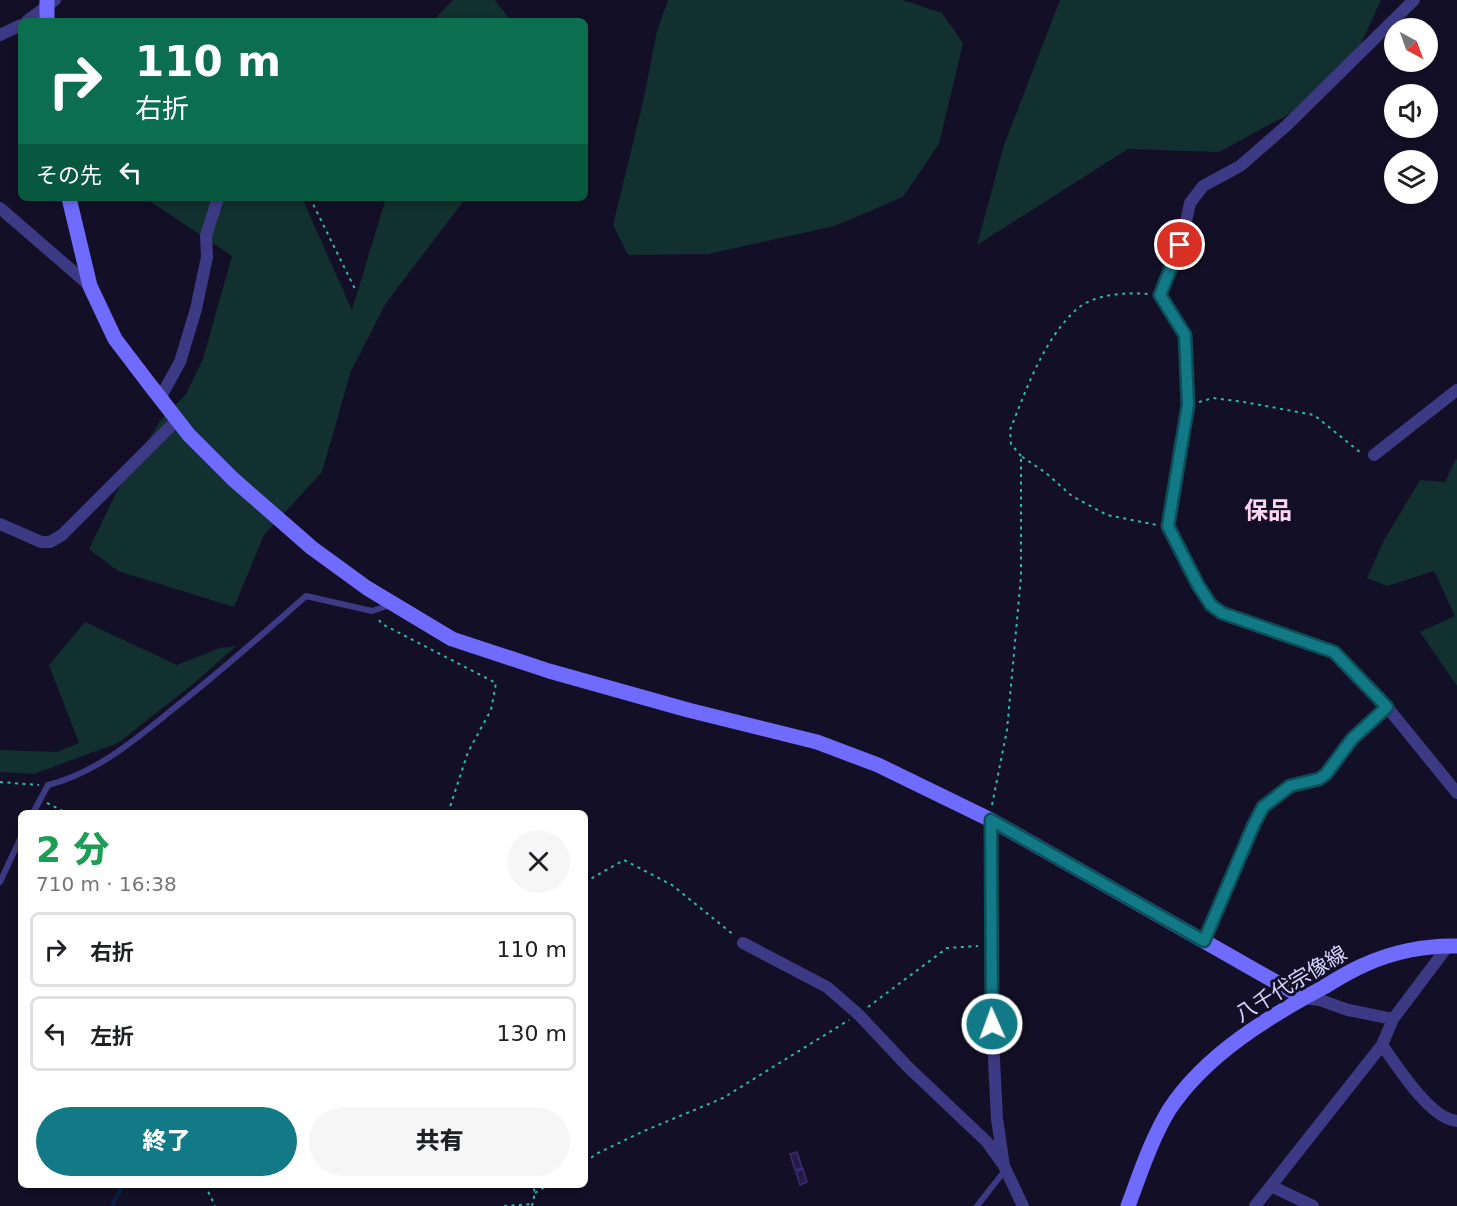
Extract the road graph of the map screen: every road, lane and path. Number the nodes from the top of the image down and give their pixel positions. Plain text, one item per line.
1 (1414, 0) edge
2 (50, 7) edge
3 (32, 18) edge
4 (18, 26) edge
5 (0, 35) edge
6 (70, 201) edge
7 (217, 201) edge
8 (311, 201) edge
9 (0, 208) edge
10 (90, 286) junction
11 (356, 291) dead end
12 (1160, 295) junction
13 (1457, 390) edge
14 (160, 399) junction
15 (1188, 405) junction
16 (177, 420) junction
17 (1374, 455) joint
18 (1021, 456) junction
19 (0, 524) edge
20 (1168, 526) junction
21 (392, 604) junction
22 (372, 611) junction
23 (1387, 707) junction
24 (0, 782) edge
25 (48, 785) junction
26 (1457, 793) edge
27 (39, 799) junction
28 (34, 810) edge
29 (61, 810) edge
30 (449, 810) edge
31 (991, 820) junction
32 (18, 843) edge
33 (588, 880) edge
34 (0, 882) edge
35 (1204, 941) junction
36 (743, 943) joint
37 (991, 945) junction
38 (1452, 946) edge
39 (1304, 998) junction
40 (858, 1014) junction
41 (1393, 1019) junction
42 (1382, 1045) junction
43 (1457, 1122) edge
44 (588, 1160) edge
45 (1005, 1167) junction
46 (1271, 1186) junction
47 (206, 1188) edge
48 (534, 1188) edge
49 (543, 1188) edge
50 (535, 1193) junction
51 (532, 1205) edge
52 (214, 1206) edge
53 (504, 1206) edge
54 (977, 1206) edge
55 (1023, 1206) edge
56 (1128, 1206) edge
57 (1256, 1206) edge
58 (1313, 1206) edge

1 - 12 street
2 - 3 street
4 - 5 street
6 - 10 street
7 - 14 street
8 - 11 path
9 - 10 street
10 - 14 street
12 - 15 street
12 - 18 path
13 - 17 street
14 - 16 street
15 - 17 path
15 - 20 street
16 - 19 street
16 - 21 street
18 - 20 path
18 - 31 path
20 - 23 street
21 - 22 lane
21 - 31 street
22 - 25 lane
22 - 30 path
23 - 26 street
23 - 35 street
24 - 25 path
25 - 27 lane
27 - 28 lane
27 - 29 path
31 - 35 street
31 - 37 street
32 - 34 lane
33 - 36 path
35 - 39 street
36 - 40 street
37 - 40 path
37 - 45 street
38 - 39 street, 八千代宗像線
38 - 41 street
39 - 41 street
39 - 56 street, 八千代宗像線
40 - 44 path
40 - 45 street
41 - 42 street
42 - 43 street
42 - 46 street
45 - 54 lane
45 - 55 street
46 - 57 street
46 - 58 street
47 - 52 path
48 - 50 path
49 - 50 path
50 - 51 path
51 - 53 path

